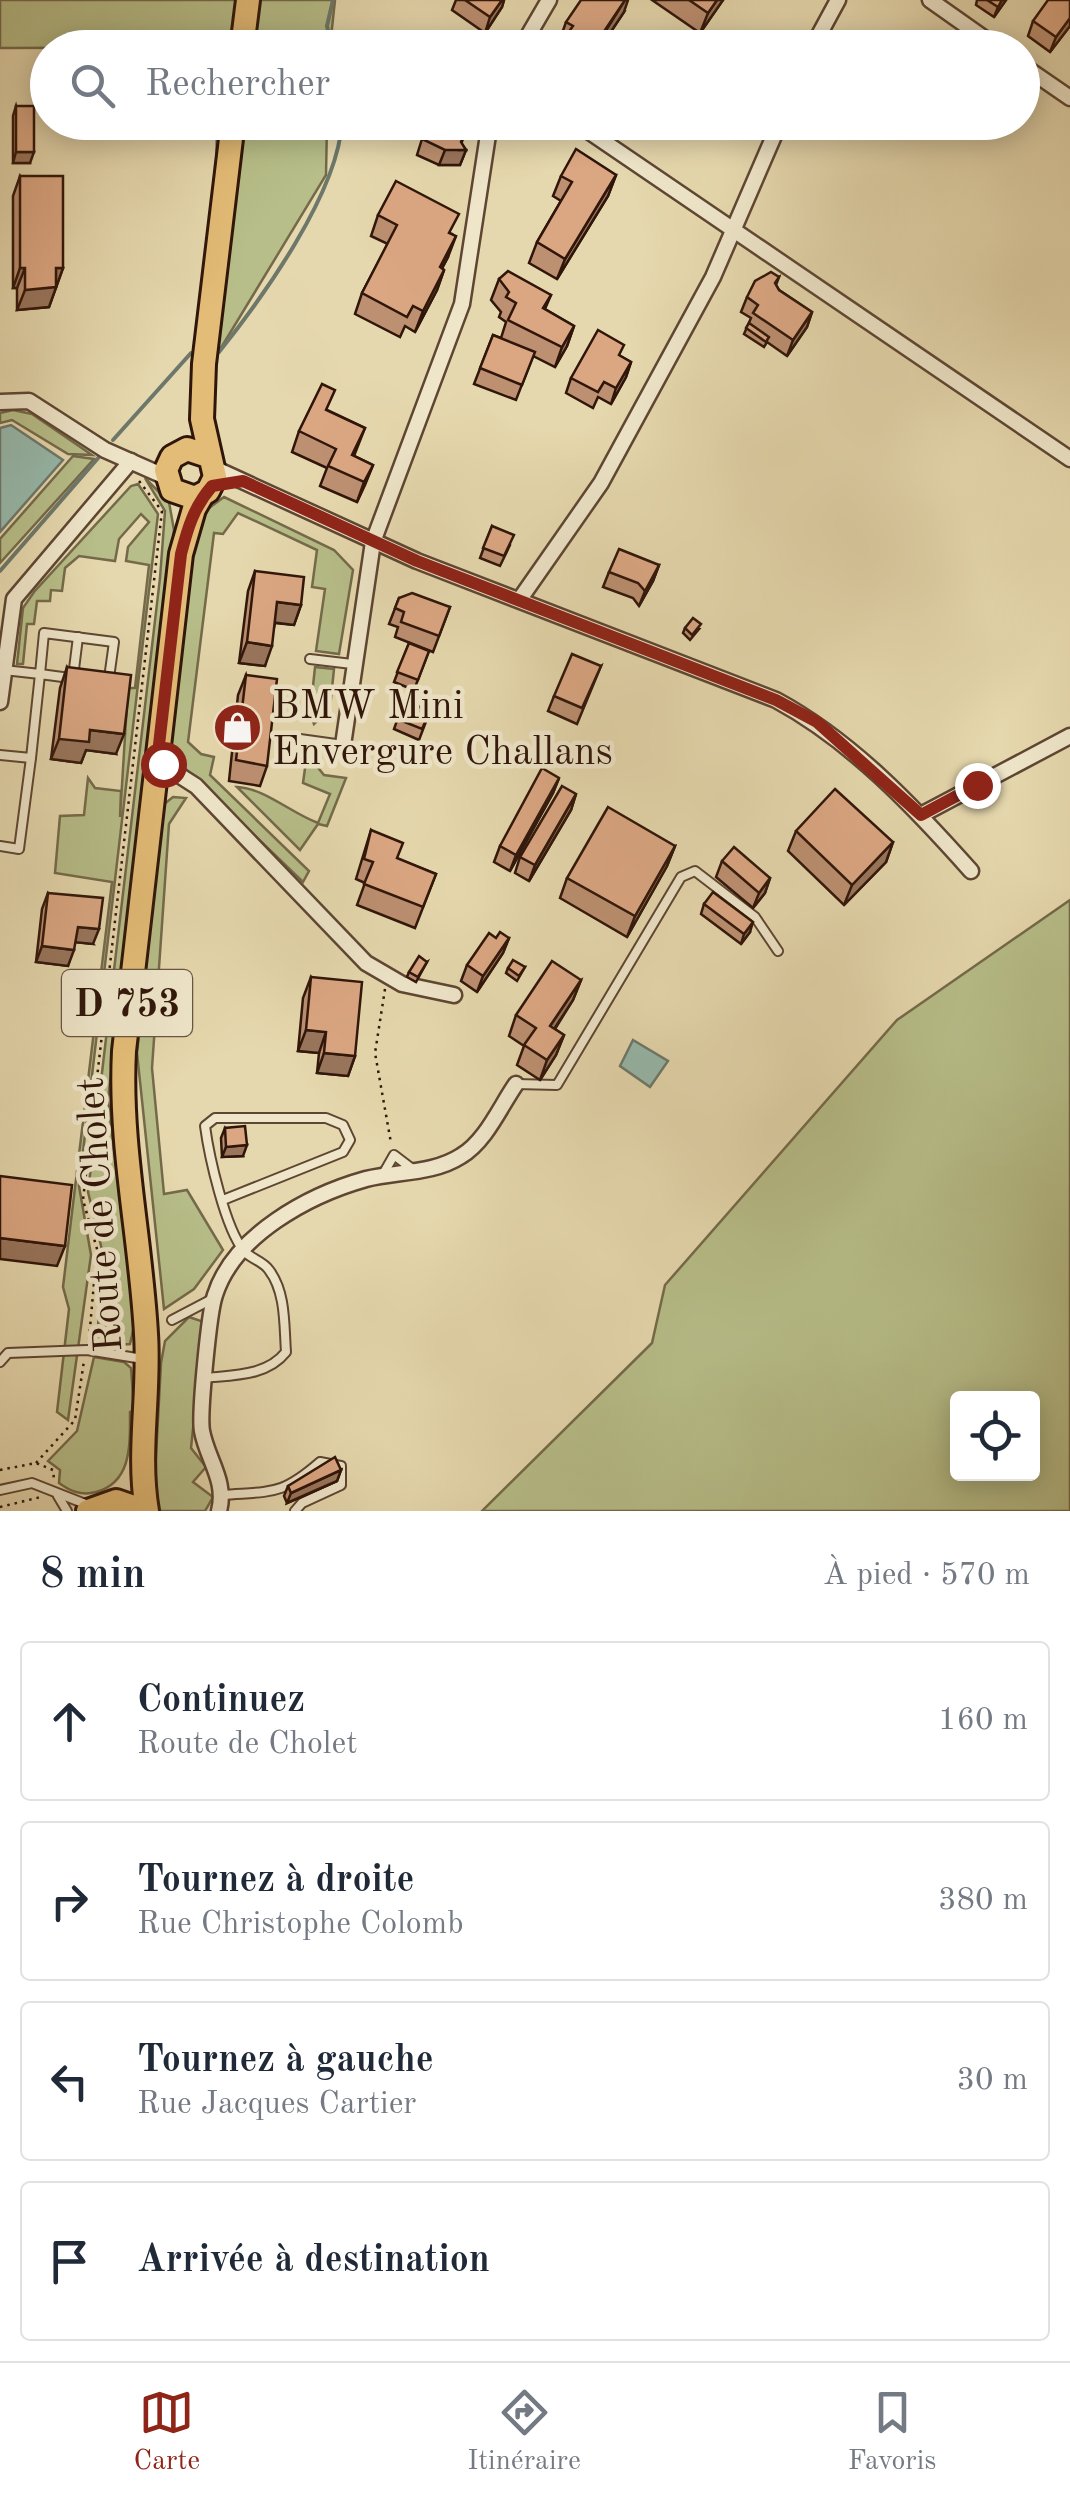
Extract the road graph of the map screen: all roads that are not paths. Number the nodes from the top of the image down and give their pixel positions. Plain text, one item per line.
1 (248, 0) edge
2 (526, 0) edge
3 (838, 0) edge
4 (930, 0) edge
5 (545, 5) edge
6 (244, 30) edge
7 (531, 30) edge
8 (822, 30) edge
9 (972, 30) edge
10 (1040, 77) edge
11 (1070, 98) edge
12 (231, 140) edge
13 (487, 140) edge
14 (602, 140) edge
15 (772, 140) edge
16 (735, 229) junction
17 (204, 364) junction
18 (0, 402) edge
19 (1070, 459) edge
20 (133, 462) junction
21 (171, 470) junction
22 (209, 476) junction
23 (373, 542) junction
24 (181, 554) junction
25 (520, 599) junction
26 (78, 637) junction
27 (310, 658) dead end
28 (352, 664) junction
29 (4, 670) junction
30 (40, 674) junction
31 (72, 679) junction
32 (0, 702) edge
33 (1070, 736) edge
34 (300, 739) dead end
35 (343, 745) joint
36 (0, 755) edge
37 (31, 758) junction
38 (157, 762) junction
39 (921, 815) junction
40 (0, 846) edge
41 (971, 871) dead end
42 (778, 951) dead end
43 (454, 995) dead end
44 (516, 1084) joint
45 (415, 1172) junction
46 (382, 1176) junction
47 (223, 1200) junction
48 (244, 1250) junction
49 (214, 1298) junction
50 (172, 1320) dead end
51 (147, 1359) junction
52 (0, 1362) edge
53 (206, 1378) junction
54 (143, 1453) junction
55 (0, 1490) edge
56 (58, 1496) junction
57 (221, 1503) edge
58 (101, 1506) edge
59 (67, 1511) edge
60 (146, 1511) edge
61 (295, 1511) edge

1 - 6 main road
2 - 5 street
3 - 8 street
4 - 9 street
5 - 7 street
10 - 11 street
12 - 17 main road, Route de Cholet / D 753
13 - 23 street
14 - 16 street
15 - 16 street
16 - 19 street
16 - 25 street
17 - 21 main road, Route de Cholet / D 753
17 - 22 main road, Route de Cholet / D 753
18 - 20 street
20 - 21 street
20 - 29 street
21 - 22 main road
21 - 22 main road
21 - 24 main road, Route de Cholet / D 753
22 - 23 street
22 - 24 main road, Route de Cholet / D 753
23 - 25 street
23 - 28 street
24 - 38 main road, Route de Cholet / D 753
25 - 39 street
26 - 30 lane
26 - 31 lane
26 - 31 lane
27 - 28 lane
28 - 35 street
29 - 30 lane
29 - 32 street
30 - 31 lane
30 - 37 lane
33 - 39 street
34 - 35 lane
36 - 37 lane
37 - 40 lane
38 - 43 street
38 - 51 main road, Route de Cholet / D 753
39 - 41 street
42 - 44 lane
44 - 45 street
45 - 46 street
45 - 46 lane
46 - 48 street
47 - 47 lane
47 - 48 lane
48 - 49 street
48 - 53 lane
49 - 50 lane
49 - 53 street
51 - 52 lane
51 - 54 main road, Route de Cholet / D 753
53 - 57 street
54 - 58 main road, Route de Cholet / D 753
54 - 60 main road, Route de Cholet / D 753
55 - 56 lane
56 - 58 lane
56 - 59 lane
57 - 61 lane
58 - 60 main road

